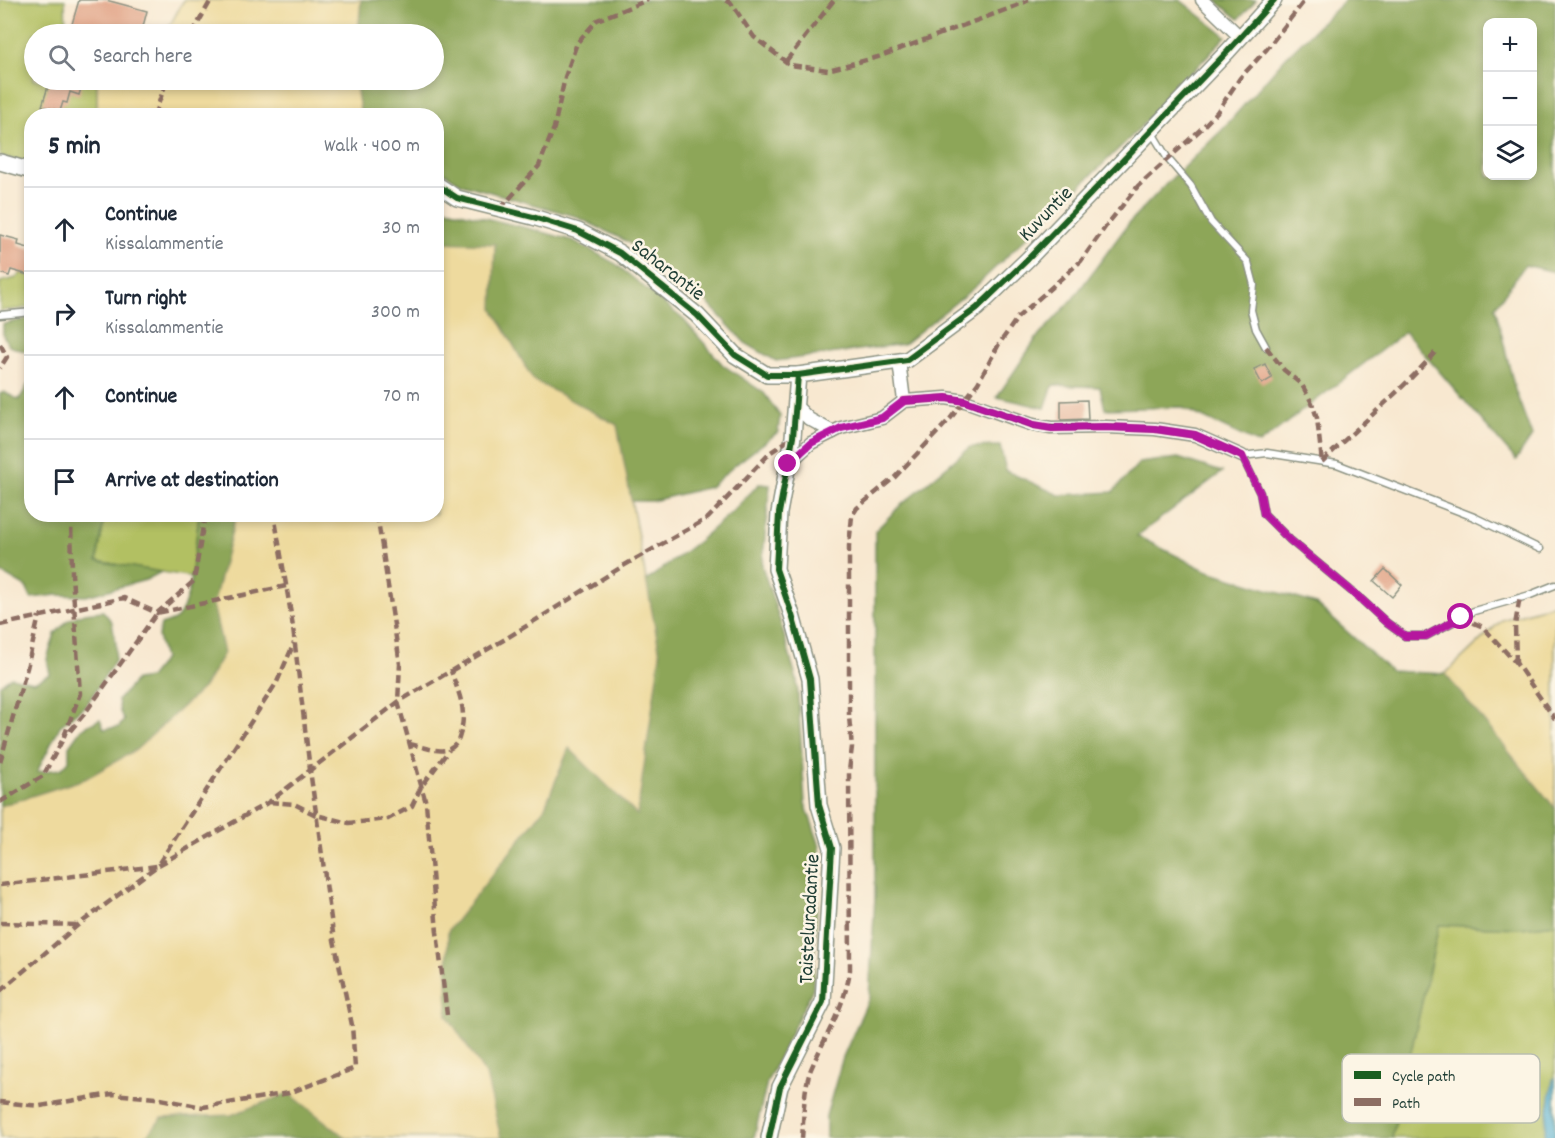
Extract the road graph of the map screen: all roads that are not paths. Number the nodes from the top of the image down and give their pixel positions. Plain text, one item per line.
1 (1202, 0) edge
2 (1274, 0) edge
3 (1240, 37) junction
4 (1151, 131) junction
5 (0, 162) edge
6 (24, 169) edge
7 (444, 189) edge
8 (24, 313) edge
9 (0, 315) edge
10 (1266, 347) dead end
11 (898, 361) junction
12 (798, 375) junction
13 (904, 401) junction
14 (795, 405) junction
15 (833, 432) junction
16 (1242, 456) junction
17 (788, 464) junction
18 (1540, 549) dead end
19 (1555, 585) edge
20 (769, 1138) edge

1 - 3 street
2 - 3 street, Kuvuntie
3 - 4 street, Kuvuntie
4 - 10 lane
4 - 11 street, Kuvuntie
5 - 6 street
7 - 12 street, Saharantie
8 - 9 lane
11 - 12 street, Kuvuntie
11 - 13 street
12 - 14 street, Taisteluradantie
13 - 15 street
13 - 16 street
14 - 15 street
14 - 17 street, Taisteluradantie
15 - 17 street
16 - 18 lane
16 - 19 lane
17 - 20 street, Taisteluradantie

